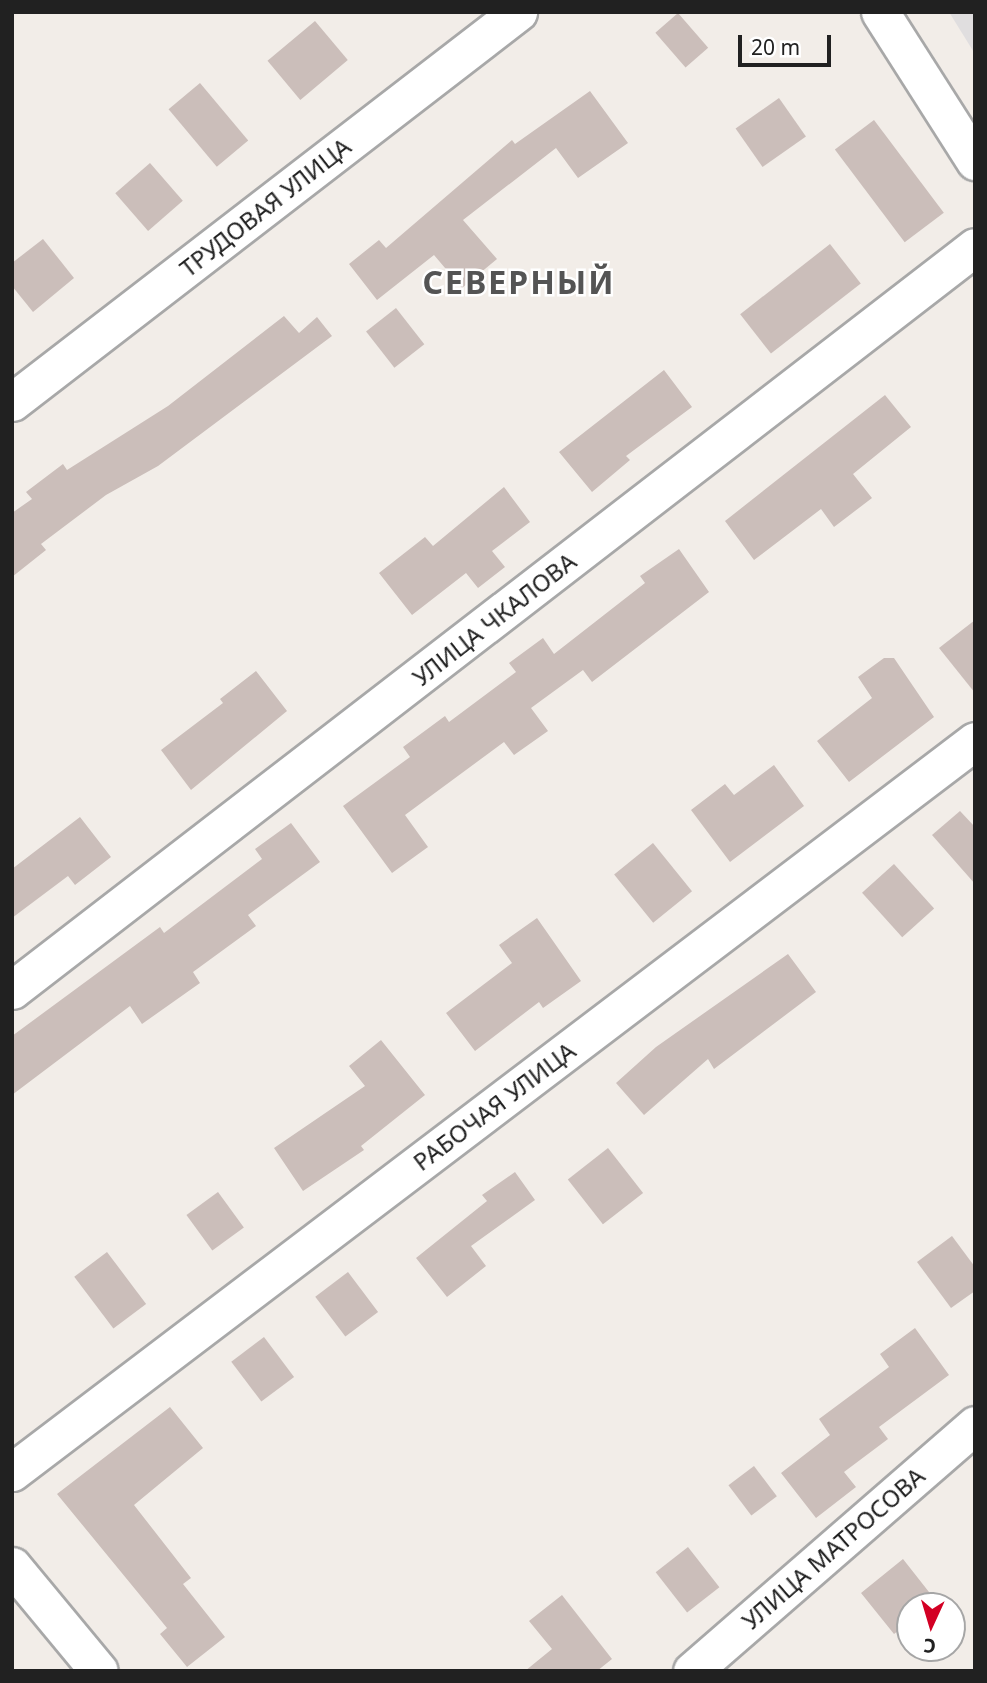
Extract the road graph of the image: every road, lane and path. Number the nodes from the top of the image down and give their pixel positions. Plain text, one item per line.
1 (518, 12) edge
2 (880, 12) edge
3 (975, 161) edge
4 (975, 247) edge
5 (12, 402) edge
6 (975, 741) edge
7 (12, 990) edge
8 (975, 1425) edge
9 (12, 1472) edge
10 (12, 1566) edge
11 (99, 1671) edge
12 (692, 1671) edge

1 - 5 street, ТРУДОВАЯ УЛИЦА
2 - 3 street
4 - 7 street, УЛИЦА ЧКАЛОВА
6 - 9 street, РАБОЧАЯ УЛИЦА
8 - 12 street, УЛИЦА МАТРОСОВА
10 - 11 street

